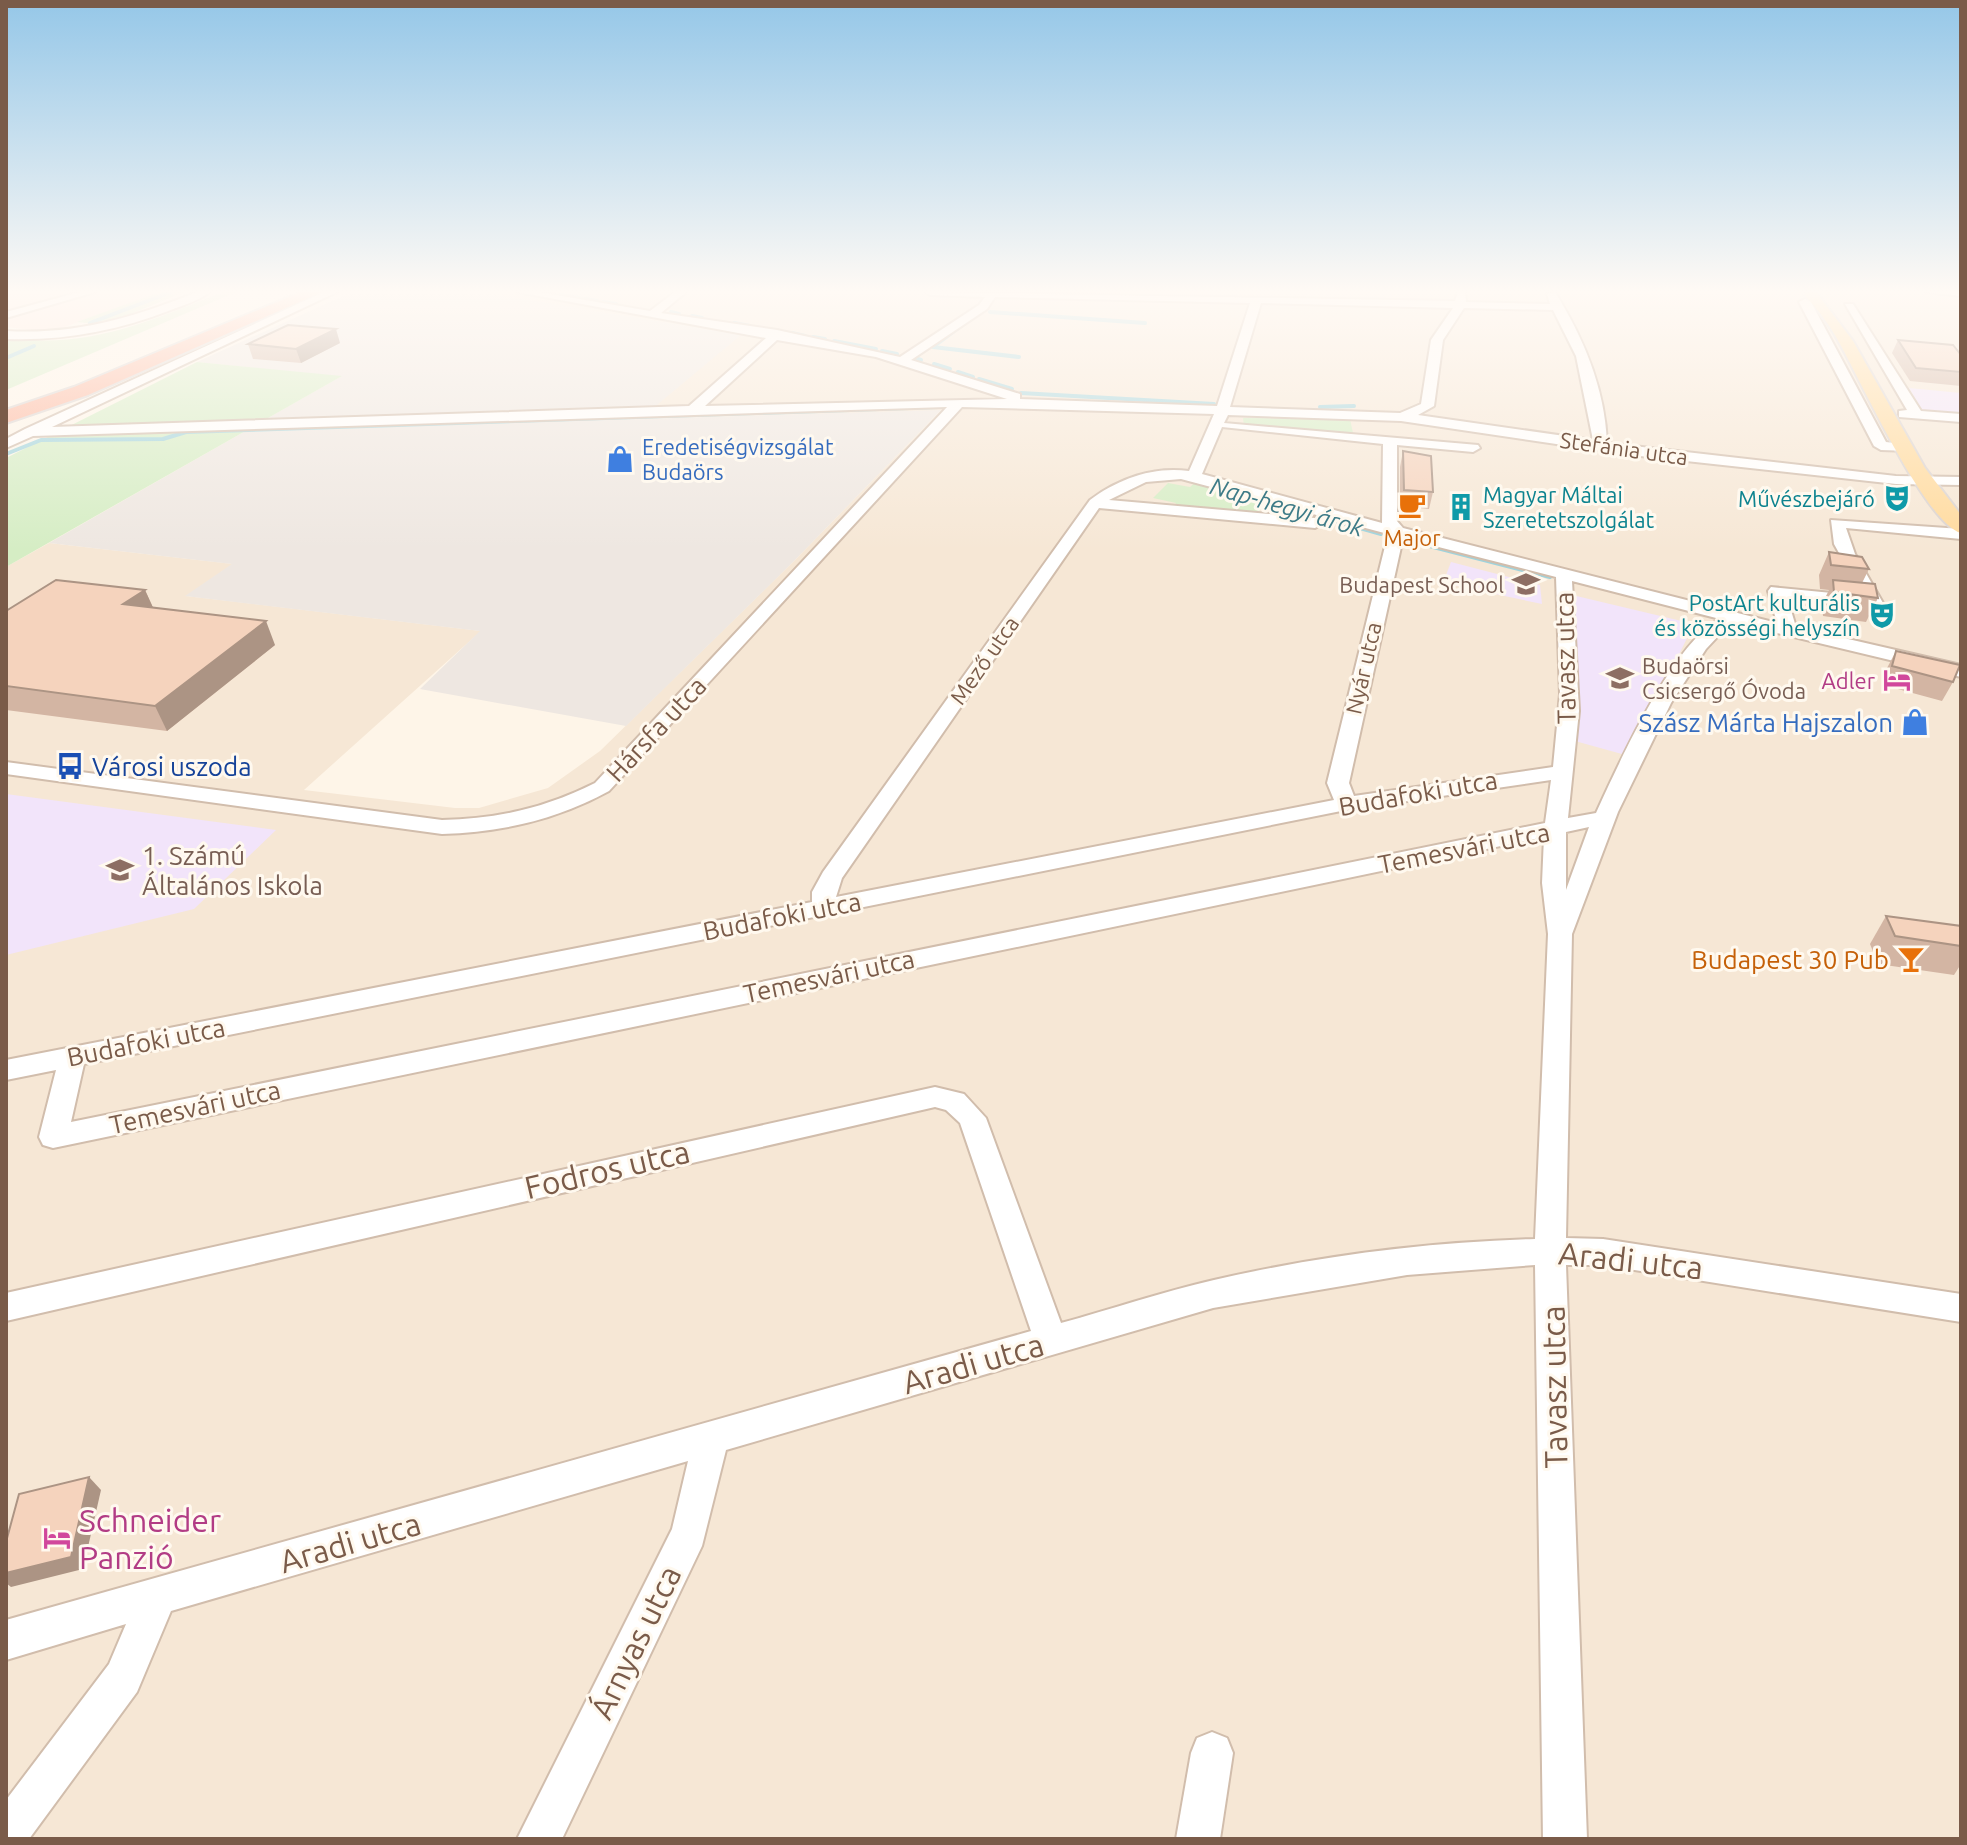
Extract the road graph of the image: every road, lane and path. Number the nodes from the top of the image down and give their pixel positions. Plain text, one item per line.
1 (92, 378) edge
2 (104, 378) edge
3 (146, 378) edge
4 (728, 378) edge
5 (962, 378) edge
6 (1232, 378) edge
7 (1431, 378) edge
8 (1587, 378) edge
9 (1846, 378) edge
10 (1866, 378) edge
11 (1894, 378) edge
12 (44, 384) dead end
13 (1057, 393) dead end
14 (6, 401) edge
15 (960, 401) junction
16 (1020, 403) junction
17 (693, 410) junction
18 (1885, 412) junction
19 (1221, 413) junction
20 (1367, 414) junction
21 (6, 416) edge
22 (1917, 416) junction
23 (1401, 417) junction
24 (1961, 418) edge
25 (30, 432) junction
26 (1362, 439) junction
27 (1390, 442) junction
28 (6, 444) edge
29 (1600, 446) junction
30 (1881, 446) junction
31 (1473, 448) dead end
32 (1904, 448) junction
33 (1896, 467) dead end
34 (1194, 475) junction
35 (1923, 479) junction
36 (1961, 481) edge
37 (1095, 503) junction
38 (1961, 527) edge
39 (1961, 534) edge
40 (1394, 537) junction
41 (1565, 573) junction
42 (1738, 618) junction
43 (1788, 631) junction
44 (1915, 659) junction
45 (1961, 664) edge
46 (1961, 671) edge
47 (6, 768) edge
48 (1560, 772) junction
49 (1346, 804) junction
50 (1606, 817) junction
51 (1555, 830) junction
52 (824, 908) junction
53 (1560, 934) junction
54 (73, 1056) junction
55 (6, 1070) edge
56 (1550, 1250) junction
57 (1961, 1308) edge
58 (12, 1309) edge
59 (1051, 1341) junction
60 (711, 1438) junction
61 (158, 1597) junction
62 (6, 1640) edge
63 (1212, 1753) dead end
64 (6, 1835) edge
65 (539, 1839) edge
66 (1198, 1839) edge
67 (1565, 1839) edge

1 - 21 highway
2 - 21 highway
3 - 25 street
4 - 17 street
5 - 16 street
6 - 19 street
7 - 23 street
8 - 29 street
9 - 30 street
10 - 18 main road
11 - 22 street
12 - 14 highway
13 - 19 street
15 - 16 street, Stefánia utca
15 - 17 street, Stefánia utca
15 - 47 street, Hársfa utca
16 - 19 street, Stefánia utca
17 - 25 street, Stefánia utca
18 - 22 street
18 - 32 main road
19 - 20 street, Stefánia utca
19 - 26 street
19 - 34 street
20 - 23 street, Stefánia utca
20 - 26 street
22 - 24 street
23 - 29 street, Stefánia utca
25 - 28 street
26 - 27 street
27 - 31 street
27 - 40 street
29 - 35 street, Stefánia utca
30 - 32 street
30 - 33 street
32 - 35 main road
34 - 37 street, Mező utca
34 - 40 street
35 - 36 street, Stefánia utca
35 - 38 main road
37 - 40 street
37 - 52 street, Mező utca
39 - 43 street
40 - 41 street
40 - 49 street, Nyár utca
41 - 42 street
41 - 48 street, Tavasz utca
42 - 43 street
42 - 50 street, Tavasz utca
43 - 44 street
44 - 45 street
44 - 46 street
48 - 49 street, Budafoki utca
48 - 51 street, Tavasz utca
49 - 52 street, Budafoki utca
50 - 51 street, Temesvári utca
50 - 53 street, Tavasz utca
51 - 53 street, Tavasz utca
51 - 54 street, Temesvári utca
52 - 54 street, Budafoki utca
53 - 56 street, Tavasz utca
54 - 55 street, Budafoki utca
56 - 57 street, Aradi utca
56 - 59 street, Aradi utca
56 - 67 street, Tavasz utca
58 - 59 street, Fodros utca
59 - 60 street, Aradi utca
60 - 61 street, Aradi utca
60 - 65 street, Árnyas utca
61 - 62 street, Aradi utca
61 - 64 street
63 - 66 street

